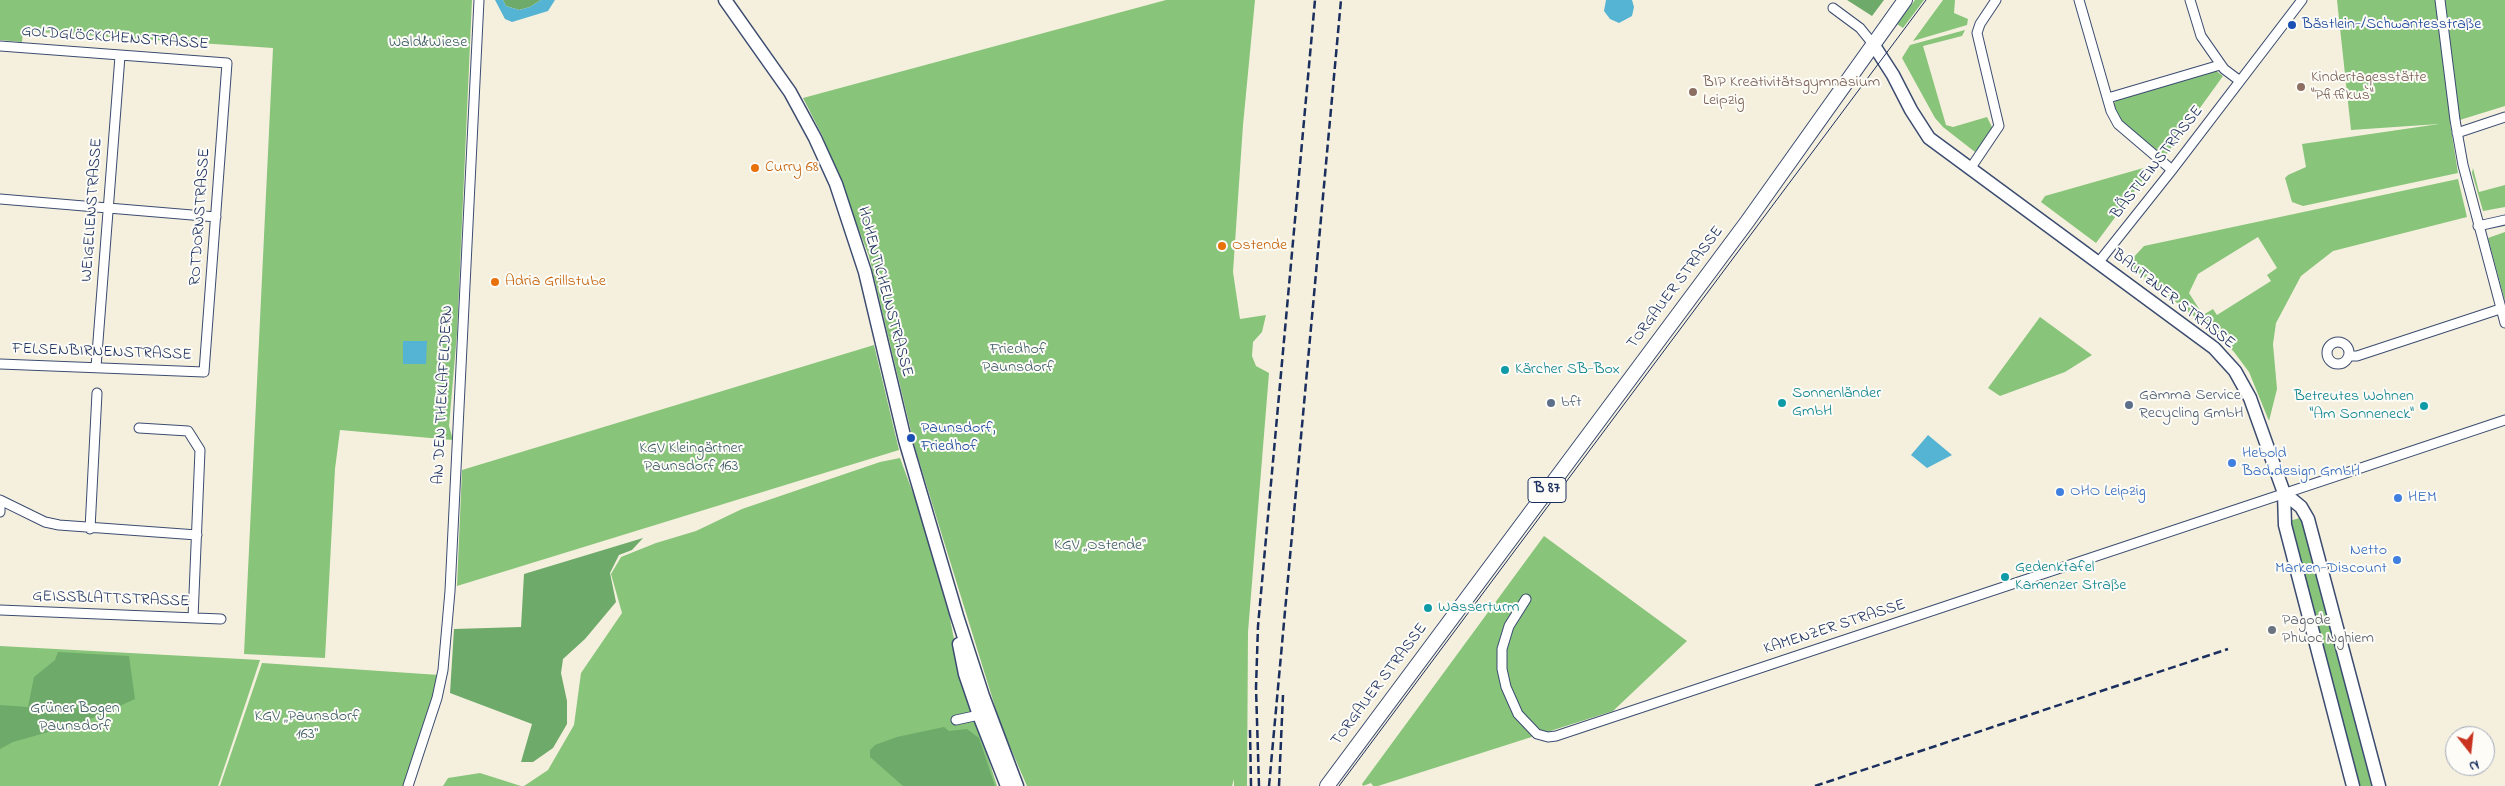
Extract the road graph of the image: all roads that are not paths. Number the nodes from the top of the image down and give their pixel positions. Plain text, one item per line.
1 (479, 0) edge
2 (726, 0) edge
3 (1905, 0) edge
4 (1996, 0) edge
5 (2079, 0) edge
6 (2190, 0) edge
7 (2302, 0) edge
8 (2440, 0) edge
9 (1833, 8) dead end
10 (1873, 44) junction
11 (0, 46) edge
12 (120, 56) junction
13 (227, 63) joint
14 (2220, 65) junction
15 (2240, 81) junction
16 (2108, 98) junction
17 (2505, 117) edge
18 (2457, 133) junction
19 (1970, 168) junction
20 (2172, 170) junction
21 (0, 199) edge
22 (109, 208) junction
23 (216, 217) junction
24 (2505, 220) edge
25 (2478, 226) junction
26 (2098, 263) junction
27 (2500, 309) junction
28 (2505, 323) edge
29 (2349, 356) dead end
30 (0, 364) edge
31 (96, 367) junction
32 (204, 372) joint
33 (97, 392) dead end
34 (2505, 420) edge
35 (139, 428) dead end
36 (2284, 493) junction
37 (0, 500) edge
38 (0, 512) edge
39 (90, 529) junction
40 (197, 535) junction
41 (1526, 599) dead end
42 (0, 610) edge
43 (957, 616) junction
44 (194, 618) junction
45 (221, 619) dead end
46 (979, 715) junction
47 (956, 720) dead end
48 (408, 786) edge
49 (1007, 786) edge
50 (1017, 786) edge
51 (1327, 786) edge
52 (2353, 786) edge
53 (2378, 786) edge

1 - 48 street, AN DEN THEKLAFELDERN
2 - 43 main road, HOHENTICHELNSTRASSE
3 - 10 main road, TORGAUER STRASSE / B 87
4 - 19 street
5 - 16 street
6 - 14 street
7 - 15 street, BÄSTLEINSTRASSE
8 - 18 street
9 - 10 street, BAUTZNER STRASSE
10 - 19 main road, BAUTZNER STRASSE
10 - 51 main road, TORGAUER STRASSE / B 87
11 - 12 street, GOLDGLÖCKCHENSTRASSE
12 - 13 street, GOLDGLÖCKCHENSTRASSE
12 - 22 street, WEIGELIENSTRASSE
13 - 23 street, ROTDORNSTRASSE
14 - 15 street
14 - 16 street
15 - 20 street, BÄSTLEINSTRASSE
16 - 20 street
17 - 18 street
18 - 25 street
19 - 26 main road, BAUTZNER STRASSE
20 - 26 street, BÄSTLEINSTRASSE
21 - 22 street
22 - 23 street
22 - 31 street, WEIGELIENSTRASSE
23 - 32 street, ROTDORNSTRASSE
24 - 25 street
25 - 27 street
26 - 36 main road, BAUTZNER STRASSE
27 - 28 street
27 - 29 street
30 - 31 street, FELSENBIRNENSTRASSE
31 - 32 street, FELSENBIRNENSTRASSE
33 - 39 street
34 - 36 street
35 - 40 street
36 - 41 street, KAMENZER STRASSE
36 - 52 main road
36 - 53 main road
37 - 38 street
37 - 39 street
39 - 40 street
40 - 44 street
42 - 44 street, GEISSBLATTSTRASSE
43 - 46 main road, HOHENTICHELNSTRASSE
43 - 50 main road, HOHENTICHELNSTRASSE
44 - 45 street, GEISSBLATTSTRASSE
46 - 47 street
46 - 49 main road, HOHENTICHELNSTRASSE

